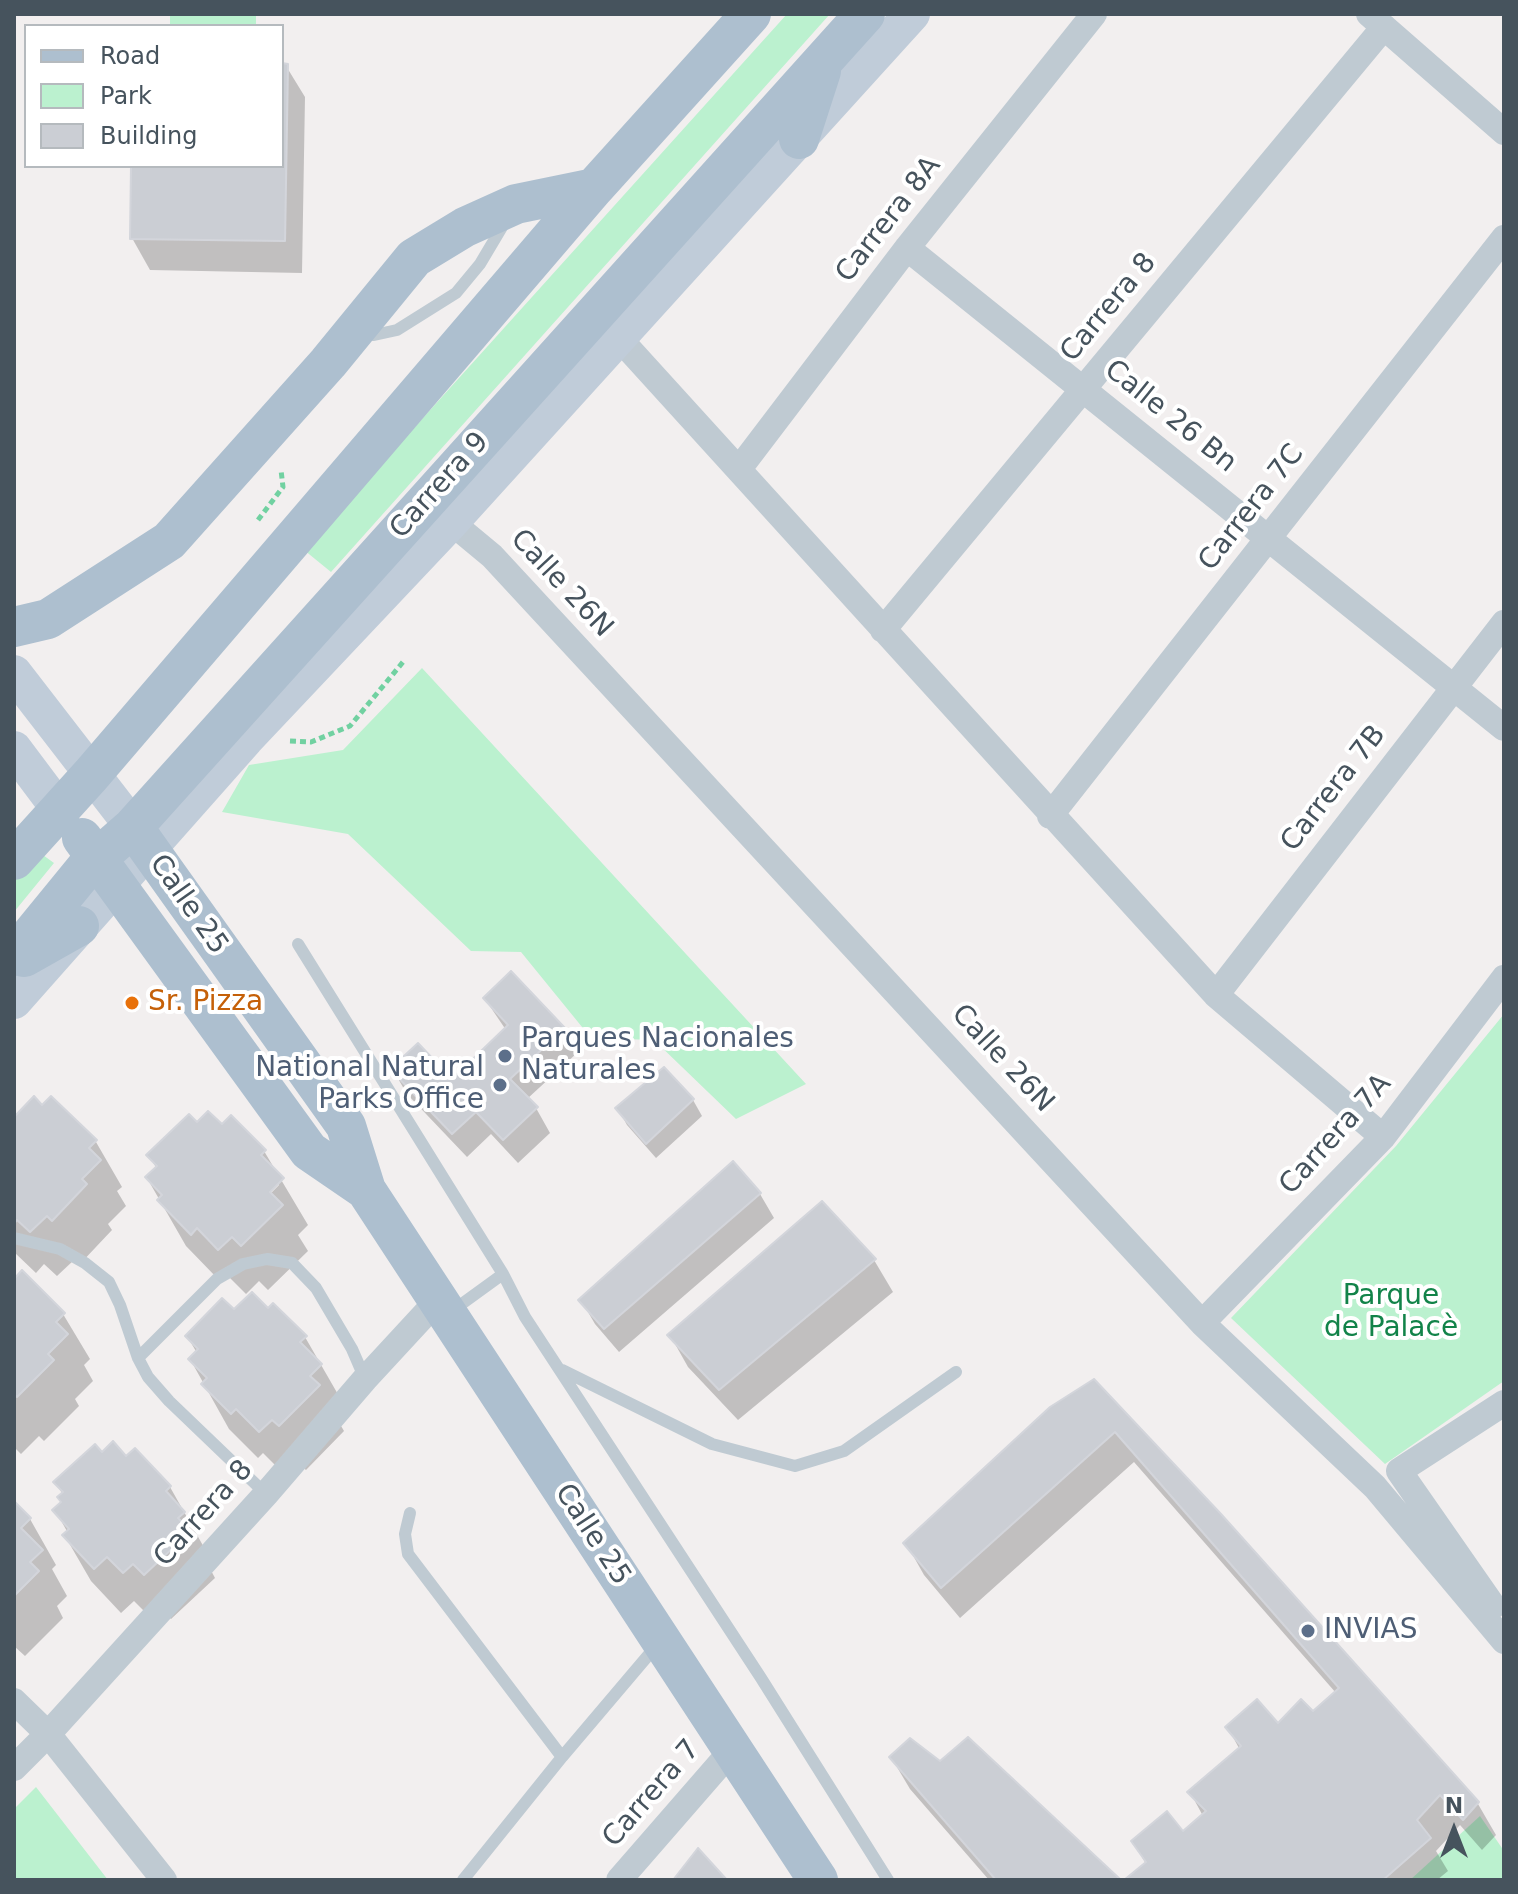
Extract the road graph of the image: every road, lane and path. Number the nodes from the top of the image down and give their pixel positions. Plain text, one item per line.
1 (751, 14) edge
2 (865, 14) edge
3 (912, 14) edge
4 (1094, 14) edge
5 (1376, 21) edge
6 (826, 58) junction
7 (1504, 132) edge
8 (799, 139) junction
9 (594, 188) junction
10 (1504, 238) edge
11 (907, 248) junction
12 (618, 337) junction
13 (1083, 389) junction
14 (739, 469) junction
15 (451, 522) junction
16 (1269, 538) junction
17 (1504, 623) edge
18 (14, 627) edge
19 (883, 630) junction
20 (403, 662) dead end
21 (14, 673) edge
22 (1453, 686) junction
23 (1504, 728) edge
24 (246, 739) junction
25 (14, 749) edge
26 (91, 775) junction
27 (59, 809) junction
28 (1050, 816) junction
29 (141, 838) junction
30 (14, 860) edge
31 (104, 898) junction
32 (298, 944) dead end
33 (14, 956) edge
34 (14, 963) edge
35 (1504, 978) edge
36 (1216, 995) junction
37 (14, 1001) edge
38 (1383, 1137) junction
39 (366, 1190) junction
40 (14, 1238) edge
41 (503, 1274) junction
42 (443, 1307) junction
43 (1202, 1323) junction
44 (138, 1358) junction
45 (559, 1368) junction
46 (956, 1372) dead end
47 (365, 1379) junction
48 (1504, 1403) edge
49 (266, 1494) junction
50 (410, 1513) dead end
51 (1504, 1618) edge
52 (661, 1640) junction
53 (1504, 1641) edge
54 (14, 1701) edge
55 (48, 1734) junction
56 (733, 1749) junction
57 (562, 1757) junction
58 (14, 1768) edge
59 (164, 1880) edge
60 (463, 1880) edge
61 (619, 1880) edge
62 (818, 1880) edge
63 (888, 1880) edge

1 - 9 main road
2 - 6 main road, Carrera 9
3 - 8 street
4 - 11 street, Carrera 8A
5 - 7 street
5 - 13 street, Carrera 8
6 - 8 main road
6 - 29 main road, Carrera 9
8 - 12 street
9 - 18 main road
9 - 26 main road
10 - 16 street, Carrera 7C
11 - 13 street, Calle 26 Bn
11 - 14 street, Carrera 8A
12 - 14 street
12 - 15 street
13 - 16 street, Calle 26 Bn
13 - 19 street, Carrera 8
14 - 19 street
15 - 24 street
15 - 43 street, Calle 26N
16 - 22 street, Calle 26 Bn
16 - 28 street, Carrera 7C
17 - 22 street, Carrera 7B
19 - 28 street
20 - 24 path
21 - 26 street, Calle 25
22 - 23 street, Calle 26 Bn
22 - 36 street, Carrera 7B
24 - 29 street
25 - 27 street, Calle 25
26 - 27 main road
26 - 29 street, Calle 25
27 - 30 main road
27 - 31 main road, Calle 25
28 - 36 street
29 - 31 main road, Carrera 9
29 - 39 main road, Calle 25
31 - 33 main road, Carrera 9
31 - 34 main road
31 - 37 street
31 - 39 main road, Calle 25
32 - 41 lane
35 - 38 street, Carrera 7A
36 - 38 street
38 - 43 street, Carrera 7A
39 - 42 main road, Calle 25
40 - 44 lane
41 - 42 lane
41 - 45 lane
42 - 47 street, Carrera 8
42 - 52 main road, Calle 25
43 - 53 street, Calle 26N
44 - 47 lane
44 - 49 lane
45 - 46 lane
45 - 63 lane
47 - 49 street, Carrera 8
48 - 51 street
49 - 55 street, Carrera 8
50 - 57 lane
52 - 56 main road, Calle 25
52 - 57 lane
54 - 55 street
55 - 58 street, Carrera 8
55 - 59 street
56 - 61 street, Carrera 7
56 - 62 main road, Calle 25
57 - 60 lane

